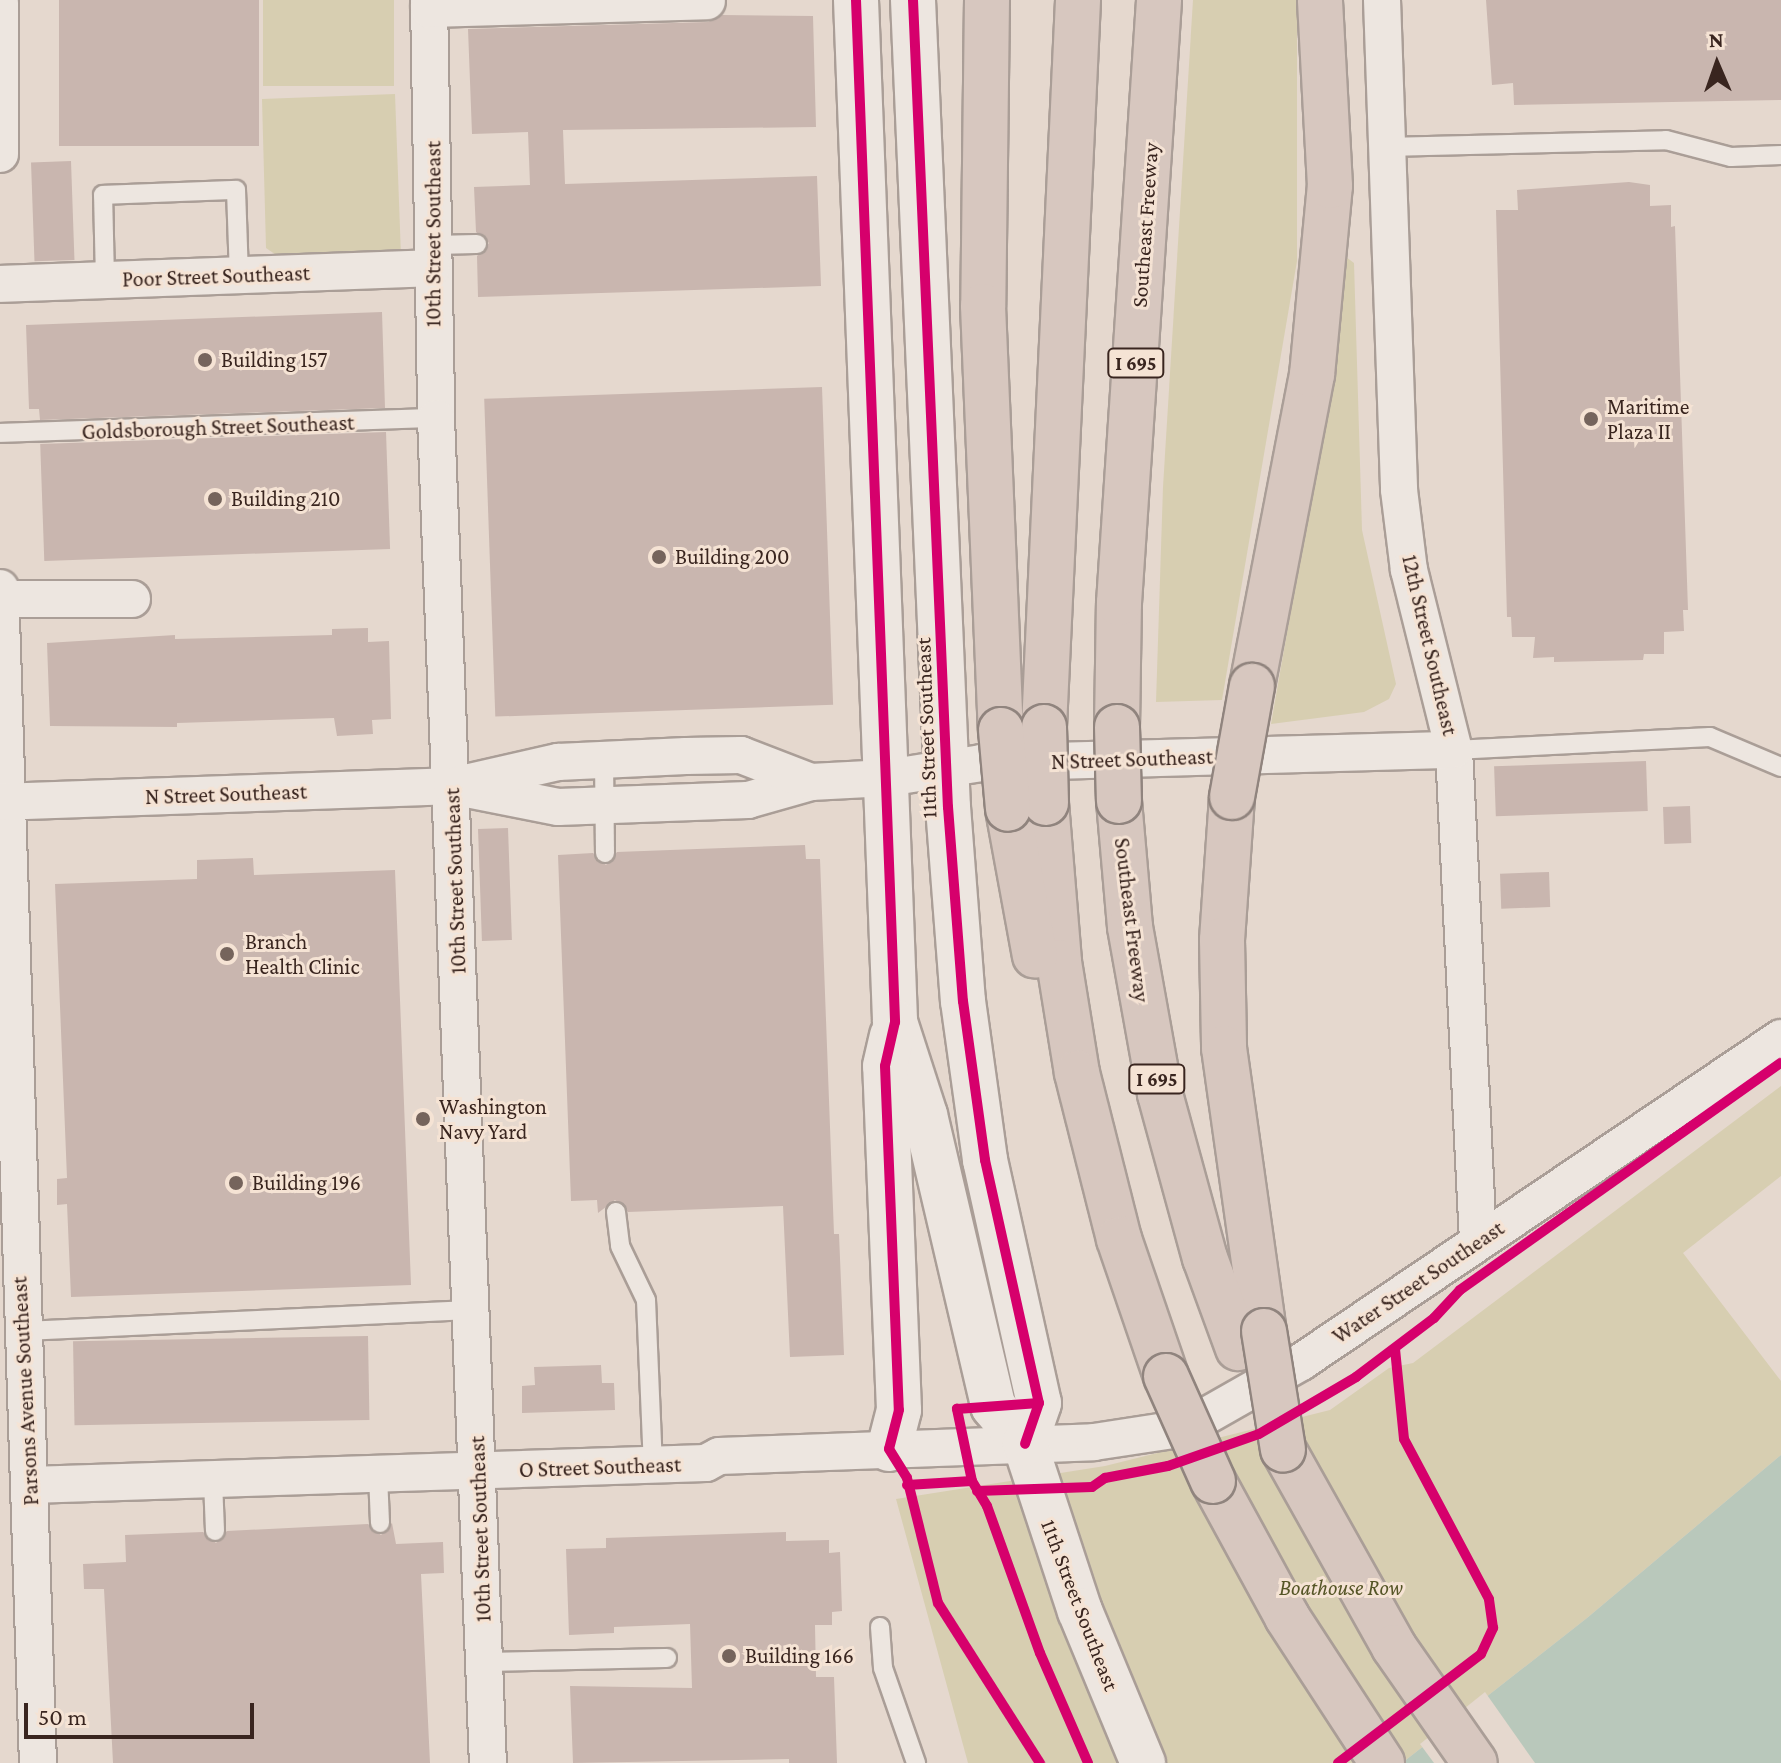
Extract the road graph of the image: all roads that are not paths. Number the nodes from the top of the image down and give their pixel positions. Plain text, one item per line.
1 (856, 0) edge
2 (913, 0) edge
3 (987, 0) edge
4 (1078, 0) edge
5 (1159, 0) edge
6 (1320, 0) edge
7 (1382, 0) edge
8 (707, 1) edge
9 (0, 3) edge
10 (429, 4) edge
11 (1386, 147) junction
12 (0, 154) edge
13 (1781, 155) edge
14 (477, 244) dead end
15 (433, 257) junction
16 (239, 276) junction
17 (105, 280) junction
18 (0, 284) edge
19 (436, 418) junction
20 (0, 433) edge
21 (0, 588) edge
22 (0, 599) edge
23 (132, 599) dead end
24 (1454, 750) junction
25 (604, 759) junction
26 (1781, 767) edge
27 (947, 768) junction
28 (887, 778) junction
29 (811, 782) junction
30 (452, 786) junction
31 (2, 802) edge
32 (605, 805) junction
33 (1027, 806) junction
34 (605, 853) dead end
35 (895, 1022) junction
36 (1781, 1038) edge
37 (616, 1212) dead end
38 (9, 1238) edge
39 (1478, 1241) junction
40 (472, 1310) junction
41 (23, 1331) junction
42 (1251, 1339) junction
43 (1025, 1444) junction
44 (889, 1449) junction
45 (653, 1465) junction
46 (478, 1471) junction
47 (378, 1475) junction
48 (213, 1481) junction
49 (30, 1485) junction
50 (380, 1523) dead end
51 (215, 1531) dead end
52 (880, 1627) dead end
53 (667, 1658) dead end
54 (485, 1662) junction
55 (38, 1763) edge
56 (488, 1763) edge
57 (916, 1763) edge
58 (1143, 1763) edge
59 (1382, 1763) edge
60 (1475, 1763) edge

1 - 28 main road, 11th Street Southeast
2 - 27 main road, 11th Street Southeast
3 - 33 highway, bridge
4 - 33 highway, bridge
5 - 42 highway, Southeast Freeway / I 695, bridge
6 - 42 highway, bridge
7 - 11 street, 12th Street Southeast
8 - 10 street
9 - 12 street
10 - 15 street, 10th Street Southeast
11 - 13 lane
11 - 24 street, 12th Street Southeast
14 - 15 lane
15 - 16 street, Poor Street Southeast
15 - 19 street, 10th Street Southeast
16 - 17 street, Poor Street Southeast
16 - 17 lane
17 - 18 street, Poor Street Southeast
19 - 20 lane, Goldsborough Street Southeast
19 - 30 street, 10th Street Southeast
21 - 22 street, Parsons Avenue Southeast
22 - 23 street
22 - 31 street, Parsons Avenue Southeast
24 - 26 lane
24 - 27 street, N Street Southeast
24 - 39 street, 12th Street Southeast
25 - 29 street, N Street Southeast
25 - 30 street, N Street Southeast
25 - 32 lane
27 - 28 street, N Street Southeast
27 - 43 main road, 11th Street Southeast
28 - 29 street, N Street Southeast
28 - 35 main road, 11th Street Southeast
29 - 32 street, N Street Southeast
30 - 31 street, N Street Southeast
30 - 32 street, N Street Southeast
30 - 40 street, 10th Street Southeast
31 - 38 street, Parsons Avenue Southeast
32 - 34 lane
33 - 59 highway, bridge
35 - 43 main road, 11th Street Southeast
35 - 44 main road
36 - 39 street, Water Street Southeast
37 - 45 lane
38 - 41 street, Parsons Avenue Southeast
39 - 43 street, Water Street Southeast
40 - 41 lane
40 - 46 street, 10th Street Southeast
41 - 49 street, Parsons Avenue Southeast
42 - 60 highway, Southeast Freeway / I 695, bridge
43 - 44 street, O Street Southeast
43 - 58 main road, 11th Street Southeast
44 - 45 street, O Street Southeast
45 - 46 street, O Street Southeast
46 - 47 street, O Street Southeast
46 - 54 street, 10th Street Southeast
47 - 48 street, O Street Southeast
47 - 50 lane
48 - 49 street, O Street Southeast
48 - 51 lane
49 - 55 street, Parsons Avenue Southeast
52 - 57 lane
53 - 54 lane
54 - 56 street, 10th Street Southeast

